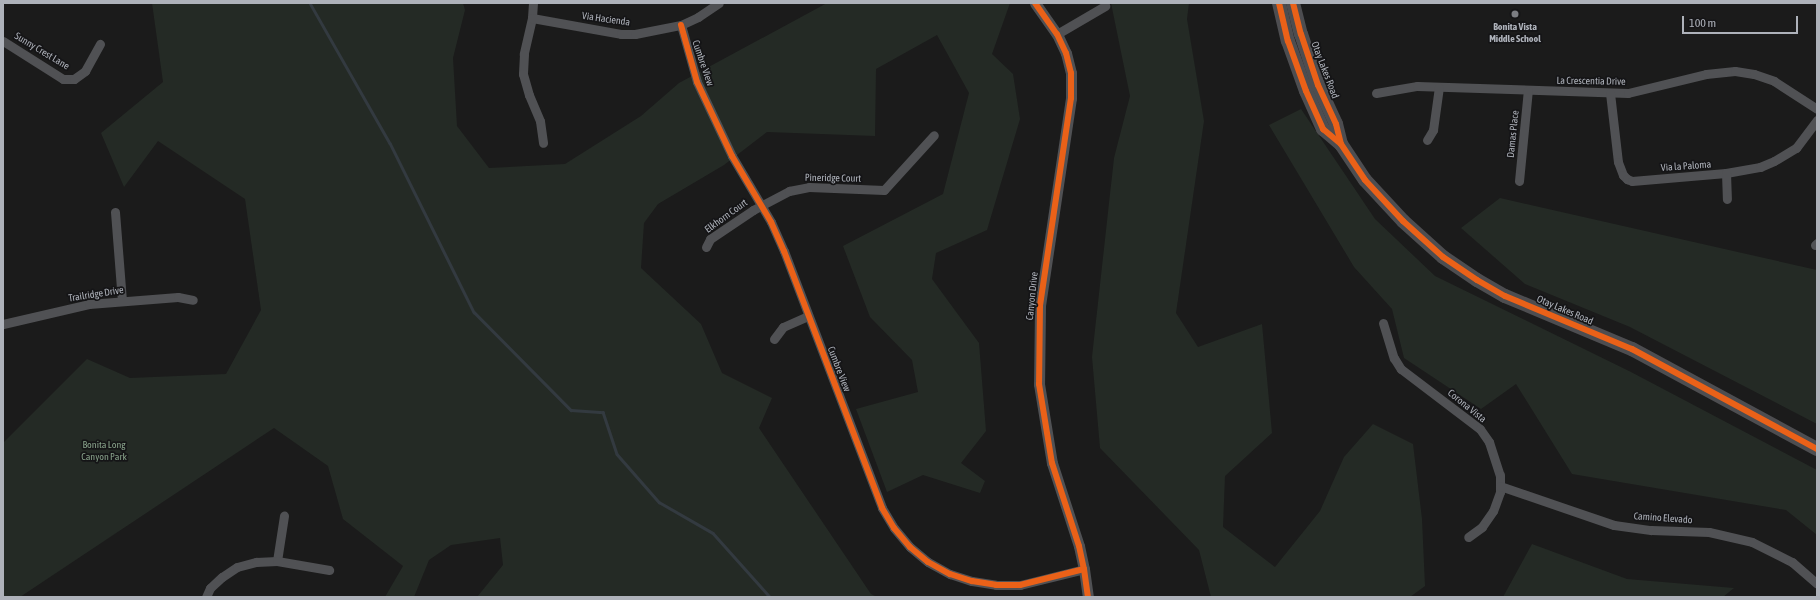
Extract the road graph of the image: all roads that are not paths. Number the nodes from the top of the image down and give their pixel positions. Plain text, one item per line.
1 (532, 3) edge
2 (719, 3) edge
3 (1036, 3) edge
4 (1279, 3) edge
5 (1293, 3) edge
6 (1105, 6) dead end
7 (532, 18) junction
8 (681, 26) junction
9 (1057, 34) junction
10 (3, 41) edge
11 (100, 44) dead end
12 (1439, 87) junction
13 (1528, 90) junction
14 (1376, 93) dead end
15 (1610, 93) junction
16 (1817, 109) edge
17 (1817, 120) edge
18 (934, 135) dead end
19 (1427, 140) dead end
20 (543, 143) dead end
21 (1341, 144) junction
22 (1726, 173) junction
23 (1519, 180) dead end
24 (1727, 199) dead end
25 (761, 205) junction
26 (115, 212) dead end
27 (706, 247) dead end
28 (193, 300) dead end
29 (122, 301) junction
30 (808, 316) junction
31 (1383, 323) dead end
32 (3, 324) edge
33 (774, 339) dead end
34 (1817, 449) edge
35 (1500, 486) junction
36 (284, 516) dead end
37 (1468, 537) dead end
38 (277, 562) junction
39 (1084, 569) junction
40 (330, 570) dead end
41 (1817, 584) edge
42 (206, 597) edge
43 (1088, 597) edge

1 - 7 street
2 - 8 street, Via Hacienda
3 - 9 street, Canyon Drive
4 - 21 main road, Otay Lakes Road
5 - 21 main road, Otay Lakes Road
6 - 9 street
7 - 8 street, Via Hacienda
7 - 20 street
8 - 25 street, Cumbre View
9 - 39 street, Canyon Drive
10 - 11 street, Sunny Crest Lane
12 - 13 street, La Crescentia Drive
12 - 14 street, La Crescentia Drive
12 - 19 street
13 - 15 street, La Crescentia Drive
13 - 23 street, Damas Place
15 - 16 street, La Crescentia Drive
15 - 22 street, Via la Paloma
17 - 22 street, Via la Paloma
18 - 25 street, Pineridge Court
21 - 34 main road, Otay Lakes Road
22 - 24 street
25 - 27 street, Elkhorn Court
25 - 30 street, Cumbre View
26 - 29 street
28 - 29 street, Trailridge Drive
29 - 32 street, Trailridge Drive
30 - 33 street
30 - 39 street, Cumbre View
31 - 35 street, Corona Vista
35 - 37 street, Corona Vista
35 - 41 street, Camino Elevado
36 - 38 street
38 - 40 street
38 - 42 street
39 - 43 street, Canyon Drive

